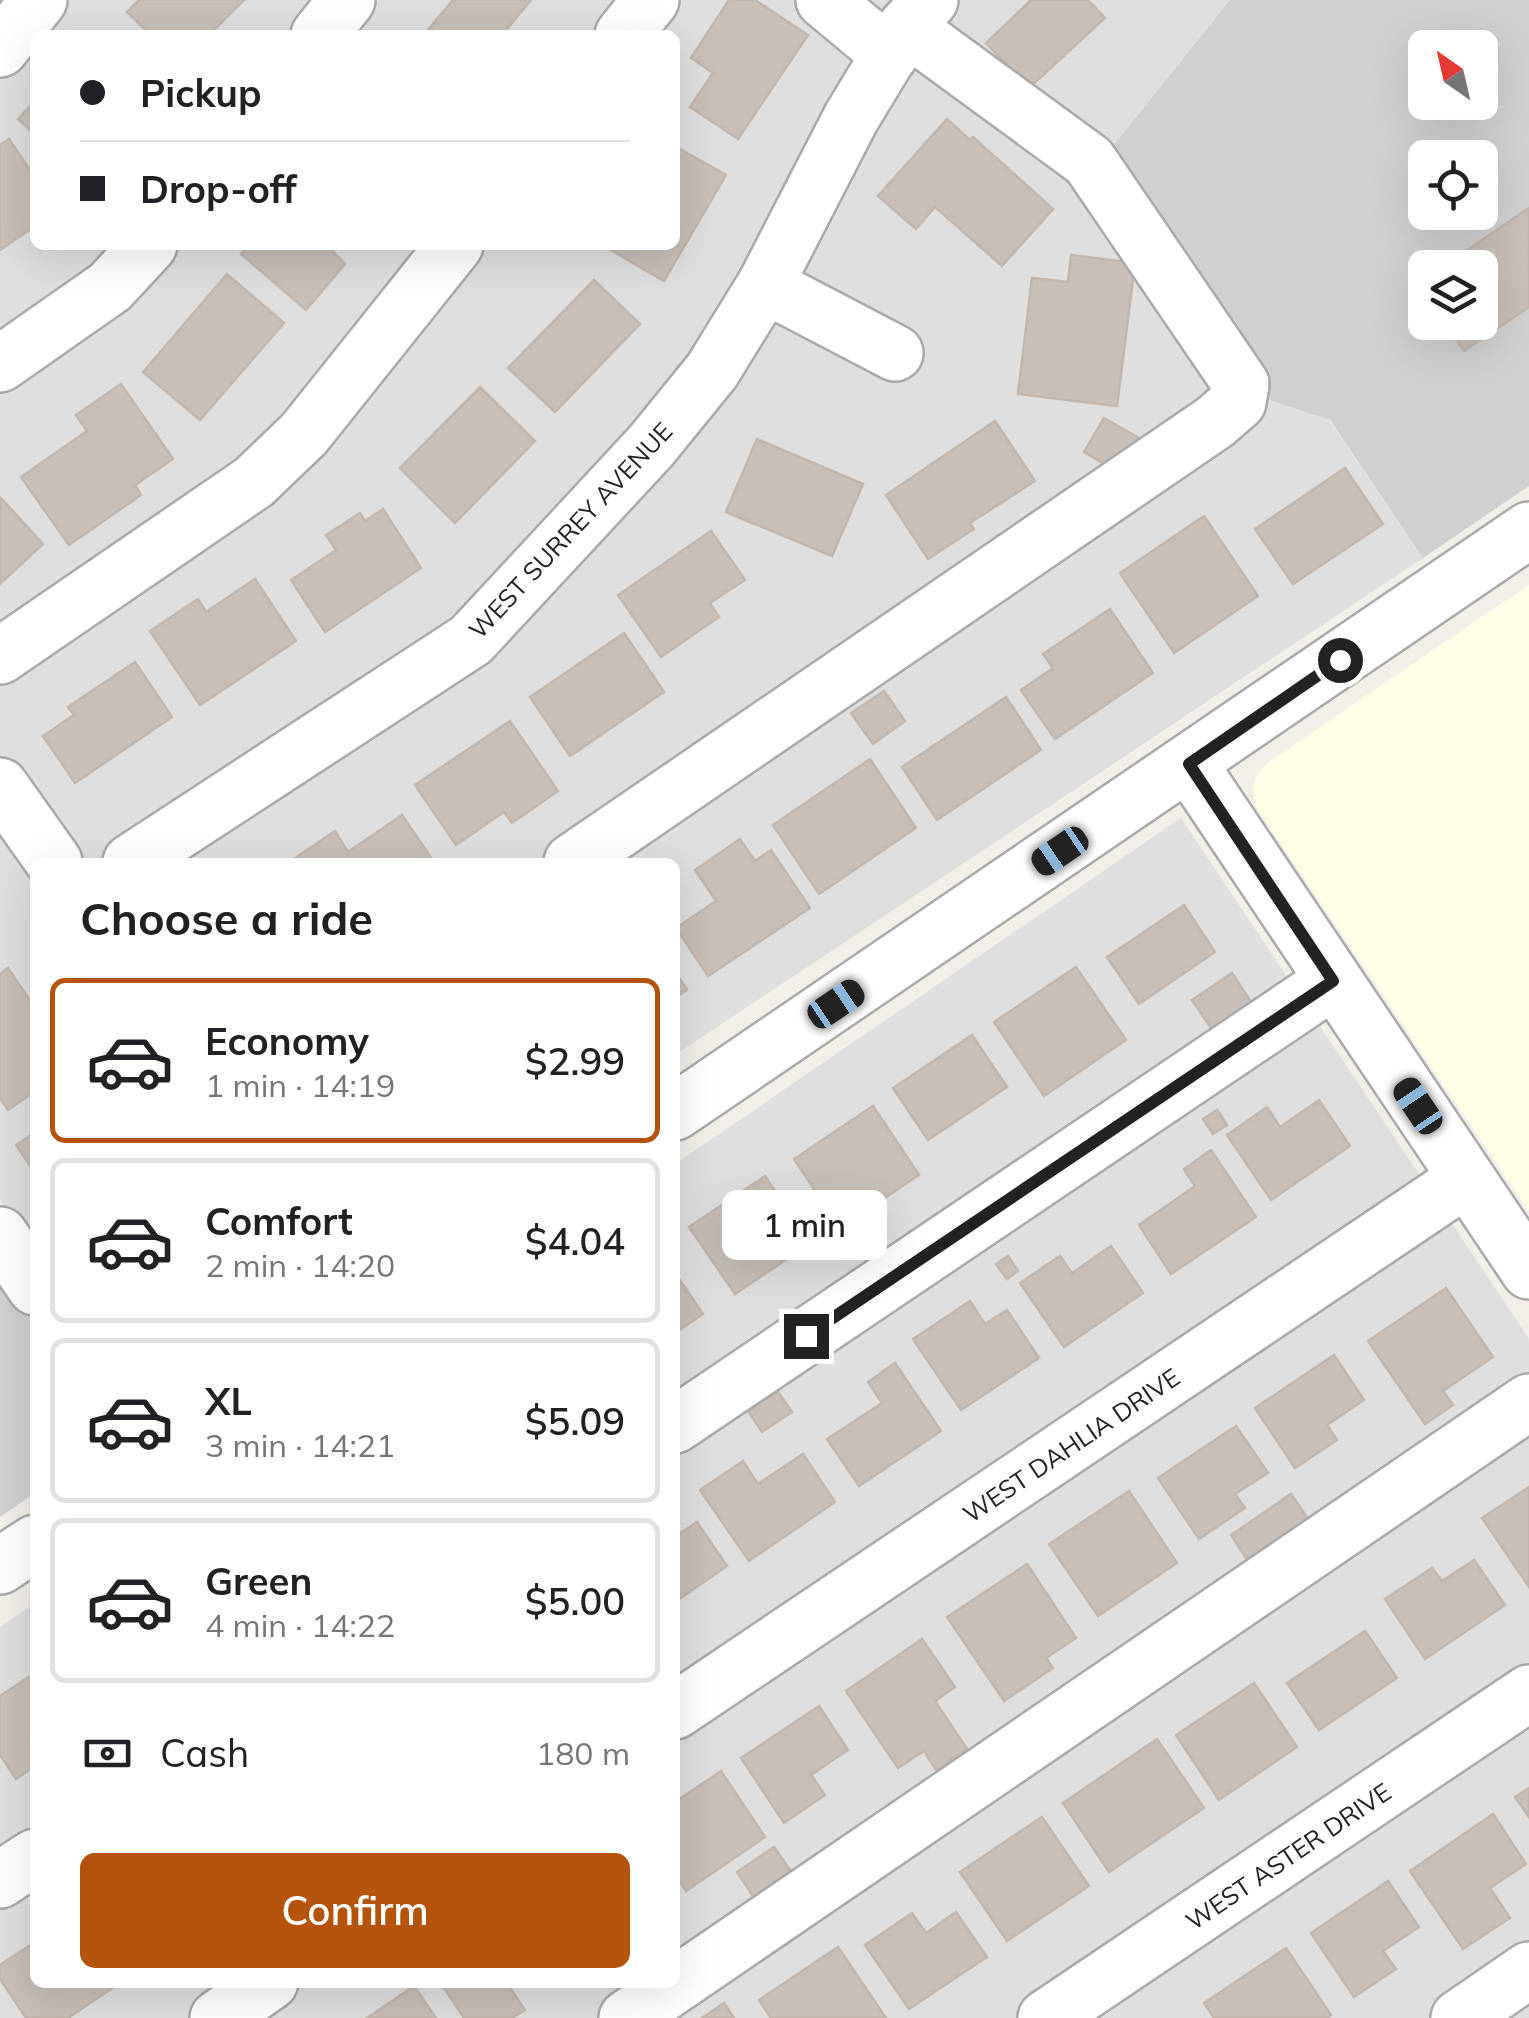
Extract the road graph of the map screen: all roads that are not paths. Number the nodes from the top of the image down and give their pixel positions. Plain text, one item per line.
1 (39, 0) edge
2 (347, 0) edge
3 (652, 0) edge
4 (824, 0) edge
5 (908, 27) edge
6 (323, 30) edge
7 (627, 30) edge
8 (0, 49) edge
9 (144, 250) edge
10 (451, 250) edge
11 (765, 285) junction
12 (895, 353) dead end
13 (0, 364) edge
14 (1529, 530) edge
15 (0, 656) edge
16 (1189, 764) junction
17 (0, 786) edge
18 (51, 858) edge
19 (137, 858) edge
20 (578, 858) edge
21 (1333, 981) junction
22 (680, 1109) edge
23 (1466, 1178) junction
24 (0, 1235) edge
25 (1529, 1272) edge
26 (30, 1280) edge
27 (1529, 1402) edge
28 (680, 1422) edge
29 (30, 1546) edge
30 (0, 1566) edge
31 (1529, 1694) edge
32 (680, 1707) edge
33 (30, 1859) edge
34 (0, 1880) edge
35 (1529, 1970) edge
36 (680, 1982) edge
37 (261, 1988) edge
38 (671, 1988) edge
39 (218, 2018) edge
40 (627, 2018) edge
41 (1046, 2018) edge
42 (1459, 2018) edge

1 - 8 street
2 - 6 street
3 - 7 street
4 - 5 street
5 - 11 street, WEST SURREY AVENUE
5 - 20 street
9 - 13 street
10 - 15 street
11 - 12 street
11 - 19 street, WEST SURREY AVENUE
14 - 16 street
16 - 21 street
16 - 22 street
17 - 18 street
21 - 23 street
21 - 28 street
23 - 25 street
23 - 32 street, WEST DAHLIA DRIVE
24 - 26 street
27 - 36 street
29 - 30 street
31 - 41 street, WEST ASTER DRIVE
33 - 34 street
35 - 42 street
37 - 39 street
38 - 40 street

